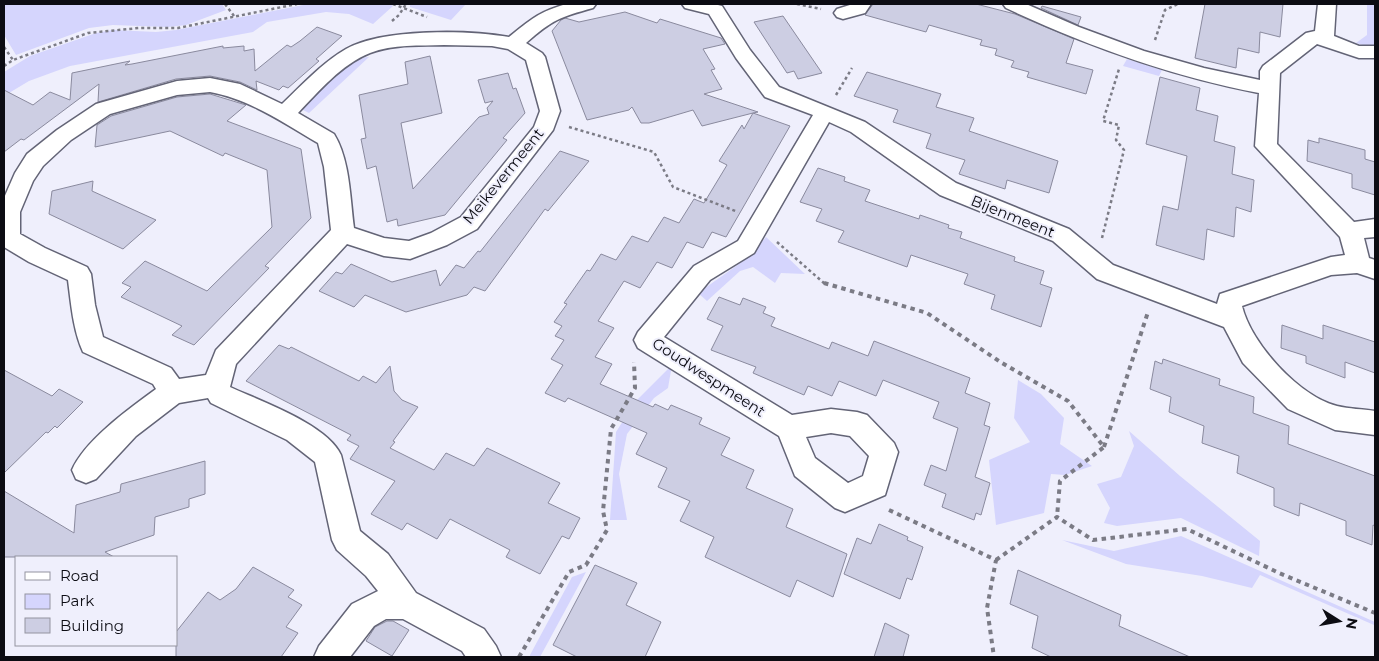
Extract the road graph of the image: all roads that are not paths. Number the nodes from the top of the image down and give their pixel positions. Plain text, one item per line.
1 (587, 4) edge
2 (691, 4) edge
3 (862, 4) edge
4 (1012, 4) edge
5 (1327, 4) edge
6 (843, 14) dead end
7 (1324, 38) junction
8 (513, 44) junction
9 (1375, 52) edge
10 (1269, 88) junction
11 (826, 112) junction
12 (285, 114) junction
13 (1375, 228) edge
14 (1349, 231) junction
15 (343, 232) junction
16 (1367, 267) edge
17 (1233, 320) junction
18 (216, 385) junction
19 (173, 392) junction
20 (1375, 423) edge
21 (789, 428) junction
22 (86, 470) dead end
23 (405, 604) junction
24 (330, 657) edge
25 (485, 657) edge

1 - 8 street
2 - 11 street
3 - 6 street
4 - 10 street
5 - 7 street
7 - 9 street
7 - 10 street
8 - 12 street, Meikevermeent
8 - 15 street, Meikevermeent
10 - 14 street
11 - 17 street, Bijenmeent
11 - 21 street, Goudwespmeent
12 - 15 street
12 - 19 street
13 - 14 street
14 - 16 street
15 - 18 street
16 - 17 street
17 - 20 street
18 - 19 street
18 - 23 street
19 - 22 street
21 - 21 street
23 - 24 street
23 - 25 street

